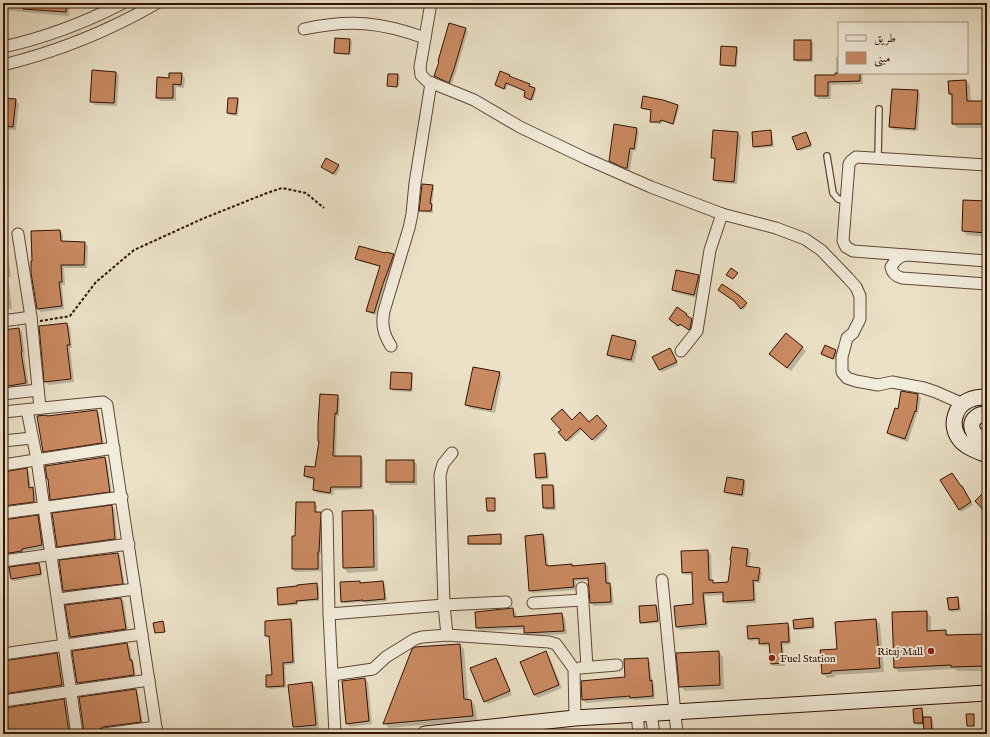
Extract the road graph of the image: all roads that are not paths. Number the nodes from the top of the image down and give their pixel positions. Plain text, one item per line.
1 (123, 3) edge
2 (157, 3) edge
3 (431, 3) edge
4 (304, 29) dead end
5 (425, 38) junction
6 (3, 47) edge
7 (3, 65) edge
8 (431, 83) junction
9 (880, 109) dead end
10 (827, 156) dead end
11 (878, 158) junction
12 (987, 165) edge
13 (846, 201) junction
14 (722, 214) junction
15 (18, 234) dead end
16 (881, 253) junction
17 (907, 255) junction
18 (987, 261) edge
19 (892, 266) junction
20 (987, 284) edge
21 (3, 320) edge
22 (31, 320) junction
23 (391, 346) dead end
24 (681, 351) dead end
25 (38, 390) junction
26 (3, 394) edge
27 (987, 397) edge
28 (963, 404) junction
29 (40, 408) junction
30 (27, 410) junction
31 (3, 412) edge
32 (987, 414) edge
33 (32, 438) junction
34 (3, 441) edge
35 (987, 442) edge
36 (114, 448) junction
37 (452, 453) dead end
38 (987, 456) edge
39 (37, 460) junction
40 (3, 465) edge
41 (122, 497) junction
42 (44, 507) junction
43 (3, 513) edge
44 (327, 515) dead end
45 (129, 544) junction
46 (51, 555) junction
47 (3, 561) edge
48 (662, 580) dead end
49 (582, 588) dead end
50 (136, 589) junction
51 (58, 599) junction
52 (583, 600) junction
53 (506, 602) dead end
54 (533, 603) dead end
55 (444, 605) junction
56 (329, 614) junction
57 (142, 634) junction
58 (447, 635) junction
59 (64, 646) junction
60 (3, 654) edge
61 (617, 665) dead end
62 (574, 668) junction
63 (587, 668) junction
64 (332, 675) junction
65 (149, 680) junction
66 (70, 691) junction
67 (987, 693) edge
68 (3, 701) edge
69 (675, 712) junction
70 (644, 714) junction
71 (575, 718) junction
72 (157, 730) edge
73 (496, 730) edge
74 (77, 734) edge
75 (104, 734) edge
76 (335, 734) edge
77 (425, 734) edge
78 (639, 734) edge
79 (654, 734) edge
80 (677, 734) edge

1 - 6 street
2 - 7 street
3 - 5 street
4 - 5 street
5 - 8 street
8 - 14 street
8 - 23 street
9 - 11 lane
10 - 13 lane
11 - 12 street
11 - 13 street
13 - 16 street
14 - 24 street
14 - 28 street
15 - 22 street
16 - 17 street
16 - 19 street
17 - 18 street
17 - 19 street
19 - 20 street
21 - 22 street
22 - 25 street
25 - 26 street
25 - 29 street
27 - 28 main road
28 - 38 main road
29 - 30 street
29 - 36 street
30 - 31 street
30 - 33 street
32 - 35 main road
33 - 34 street
33 - 39 street
36 - 39 street
36 - 41 street
37 - 55 street
39 - 40 street
39 - 42 street
41 - 42 street
41 - 45 street
42 - 43 street
42 - 46 street
44 - 56 street
45 - 46 street
45 - 50 street
46 - 47 street
46 - 51 street
48 - 69 street
49 - 52 street
50 - 51 street
50 - 57 street
51 - 59 street
52 - 54 street
52 - 63 street
53 - 55 street
55 - 56 street
55 - 58 street
56 - 64 street
57 - 59 street
57 - 65 street
58 - 62 street
58 - 64 street
59 - 60 street
59 - 66 street
61 - 63 street
62 - 63 street
62 - 71 street
64 - 76 street
65 - 66 street
65 - 72 street
66 - 68 street
66 - 74 street
67 - 69 main road
69 - 70 main road
69 - 80 street
70 - 71 main road
70 - 78 street
70 - 79 street
71 - 73 main road
72 - 75 street
73 - 77 main road

